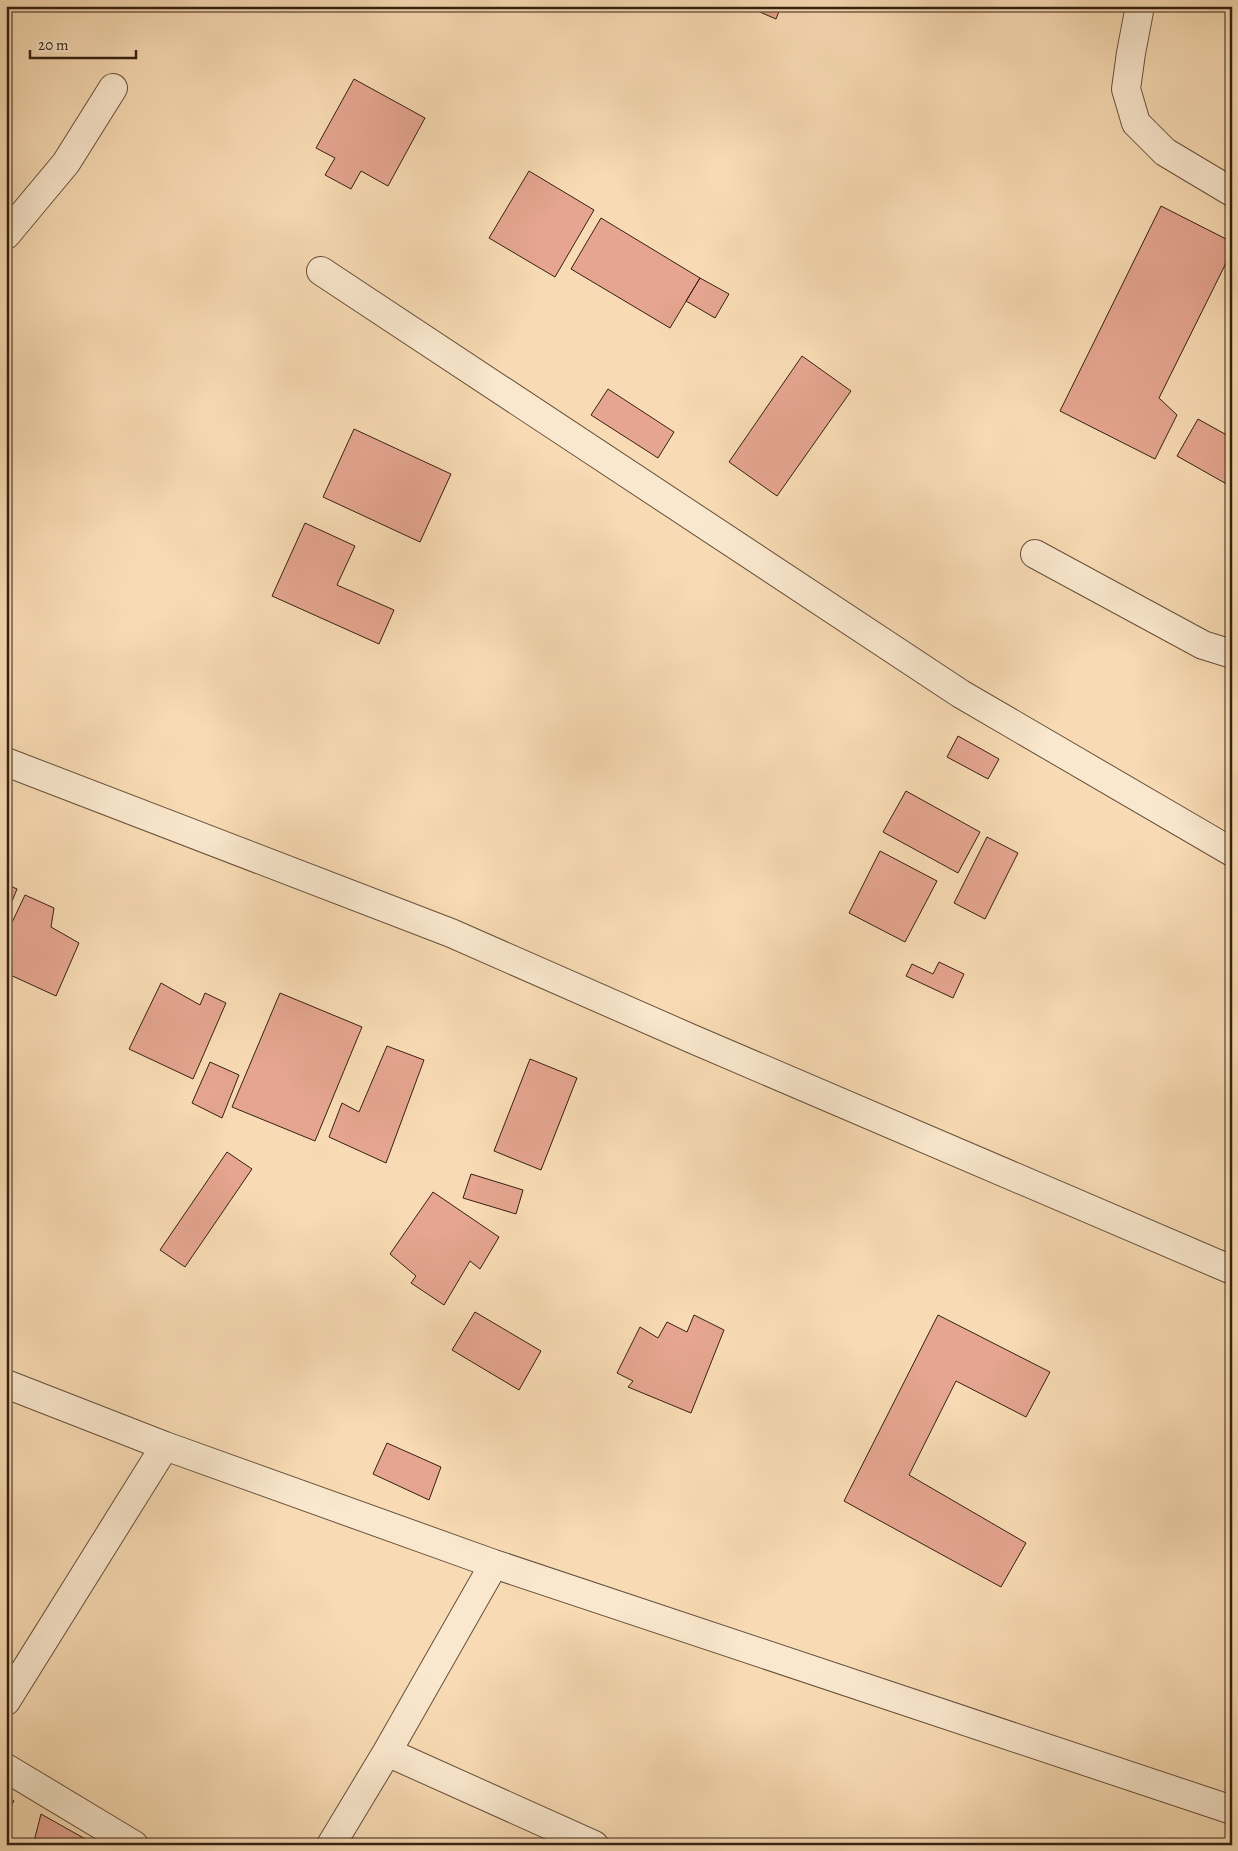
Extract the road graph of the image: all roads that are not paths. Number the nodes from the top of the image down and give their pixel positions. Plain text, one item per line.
1 (1140, 6) edge
2 (113, 88) dead end
3 (1232, 192) edge
4 (6, 235) edge
5 (322, 272) dead end
6 (1035, 554) dead end
7 (1232, 654) edge
8 (6, 762) edge
9 (1232, 852) edge
10 (1232, 1270) edge
11 (6, 1384) edge
12 (165, 1446) junction
13 (494, 1564) junction
14 (6, 1701) edge
15 (387, 1752) junction
16 (6, 1768) edge
17 (1232, 1810) edge
18 (134, 1845) edge
19 (331, 1845) edge
20 (594, 1845) edge

1 - 3 street
2 - 4 street
5 - 9 street
6 - 7 street
8 - 10 street
11 - 12 street
12 - 13 street
12 - 14 street
13 - 15 street
13 - 17 street
15 - 19 street
15 - 20 street
16 - 18 street

